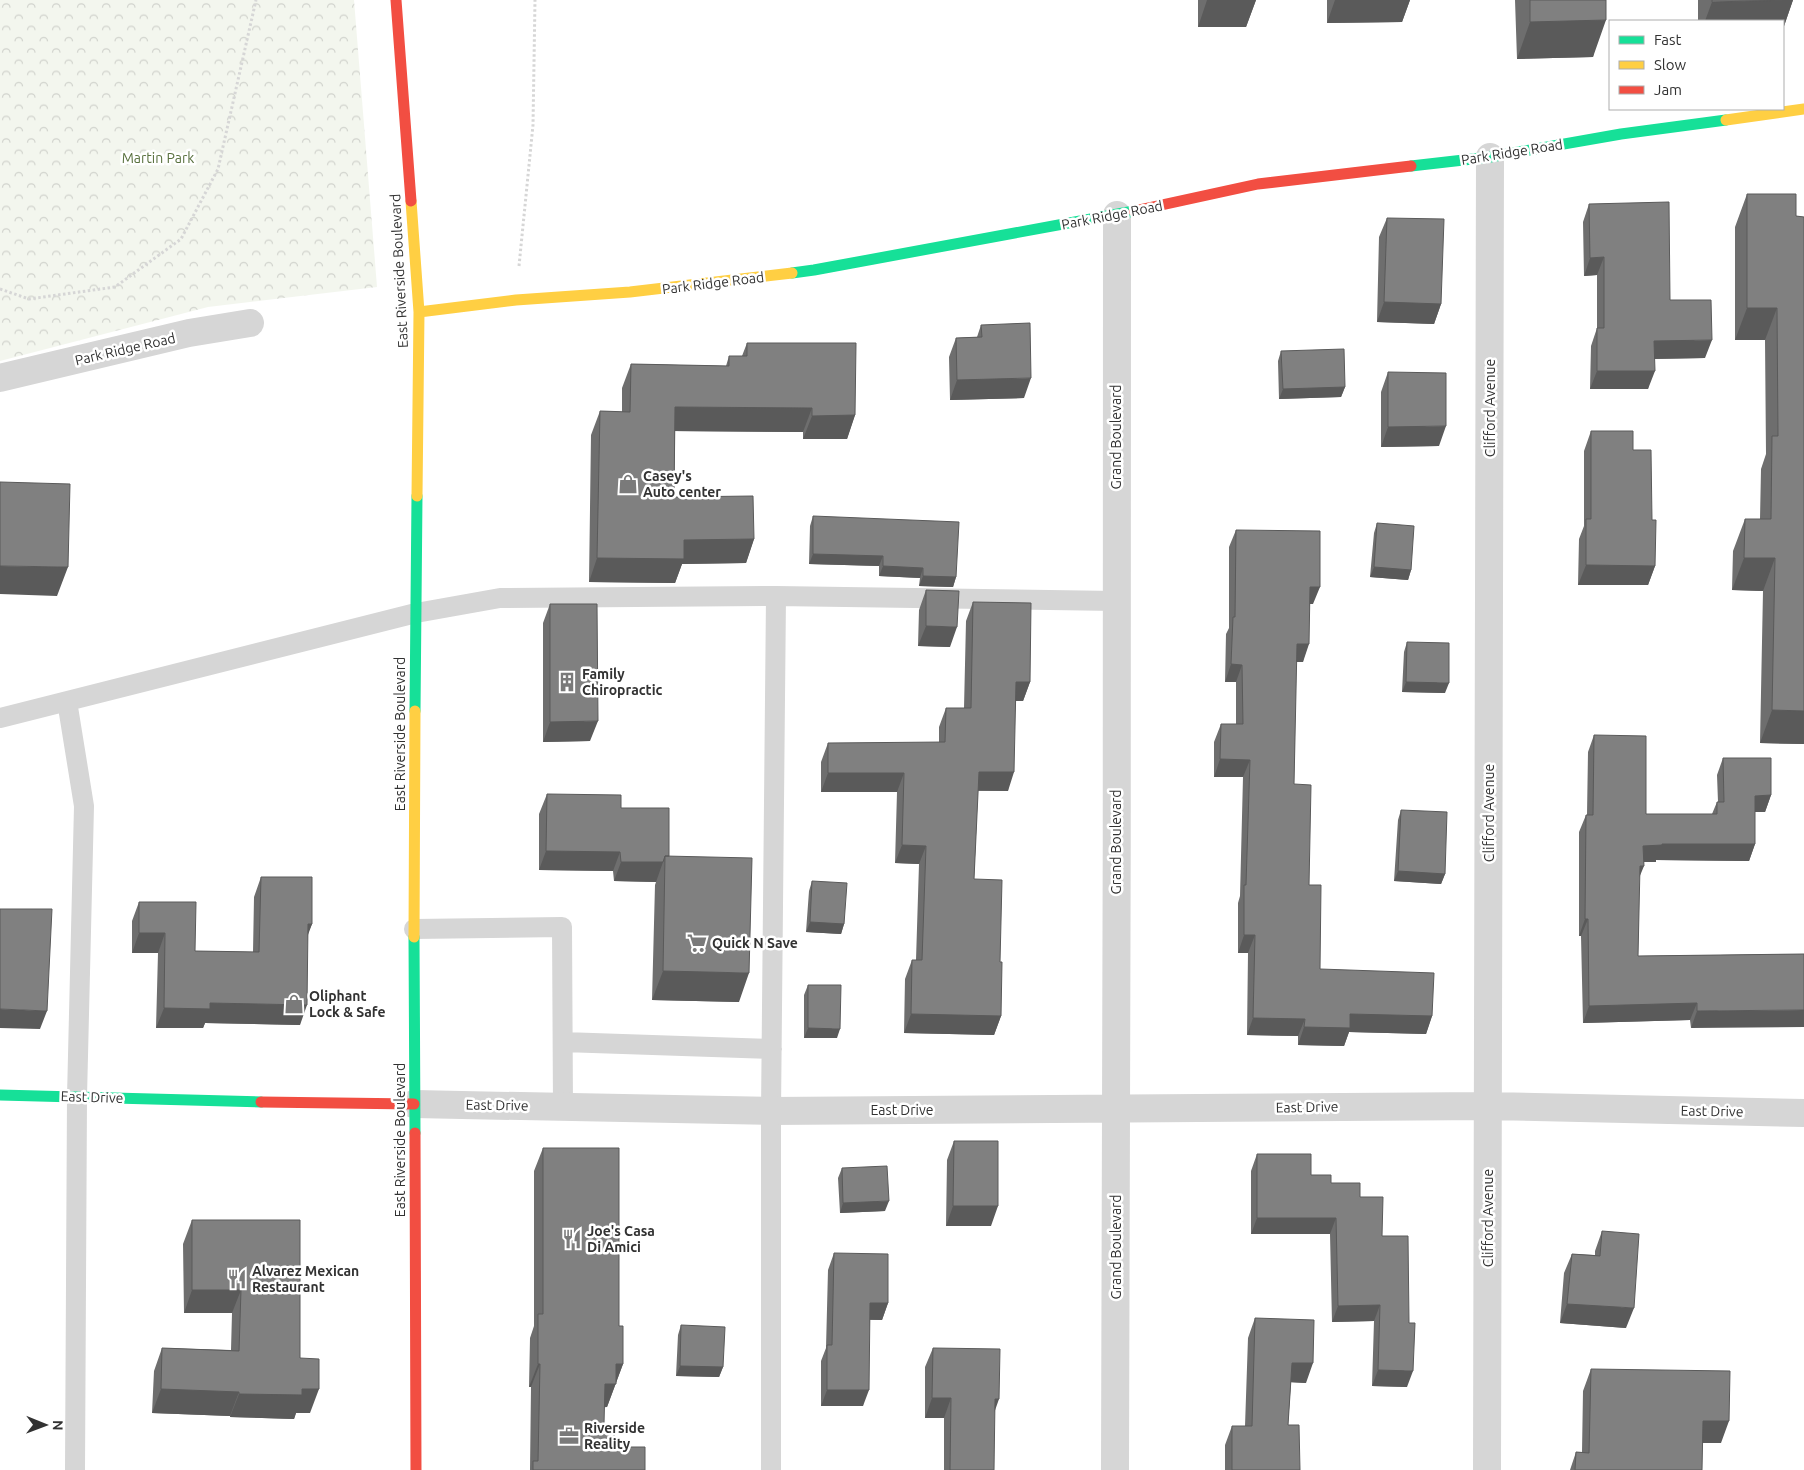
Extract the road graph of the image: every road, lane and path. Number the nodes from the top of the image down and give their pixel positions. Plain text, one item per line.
1 (256, 0) edge
2 (396, 0) edge
3 (535, 0) edge
4 (1804, 109) edge
5 (1490, 157) junction
6 (1117, 215) junction
7 (0, 289) edge
8 (516, 300) junction
9 (419, 312) junction
10 (250, 323) dead end
11 (0, 378) edge
12 (776, 596) junction
13 (1116, 601) junction
14 (416, 614) junction
15 (67, 701) junction
16 (0, 718) edge
17 (414, 929) junction
18 (563, 1042) junction
19 (772, 1050) junction
20 (0, 1095) edge
21 (77, 1097) junction
22 (414, 1104) junction
23 (1488, 1106) junction
24 (563, 1107) junction
25 (1117, 1109) junction
26 (771, 1111) junction
27 (1804, 1113) edge
28 (75, 1470) edge
29 (416, 1470) edge
30 (771, 1470) edge
31 (1115, 1470) edge
32 (1487, 1470) edge

1 - 7 path
2 - 9 street, East Riverside Boulevard
3 - 8 path
4 - 5 street, Park Ridge Road
5 - 6 street, Park Ridge Road
5 - 23 street, Clifford Avenue
6 - 8 street, Park Ridge Road
6 - 13 street, Grand Boulevard
8 - 9 street, Park Ridge Road
9 - 14 street, East Riverside Boulevard
10 - 11 street, Park Ridge Road
12 - 13 lane
12 - 14 lane
12 - 19 lane
13 - 25 street, Grand Boulevard
14 - 15 lane
14 - 17 street, East Riverside Boulevard
15 - 16 lane
15 - 21 lane
17 - 18 lane
17 - 22 street, East Riverside Boulevard
18 - 19 lane
18 - 24 lane
19 - 26 lane
20 - 21 street, East Drive
21 - 22 street, East Drive
21 - 28 lane
22 - 24 street, East Drive
22 - 29 street, East Riverside Boulevard
23 - 25 street, East Drive
23 - 27 street, East Drive
23 - 32 street, Clifford Avenue
24 - 26 street, East Drive
25 - 26 street, East Drive
25 - 31 street, Grand Boulevard
26 - 30 lane

